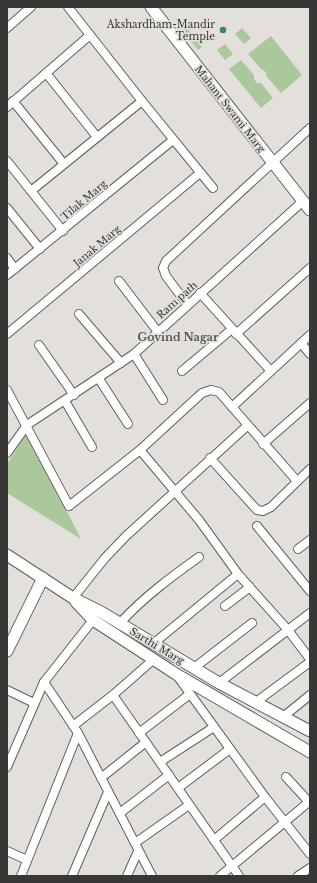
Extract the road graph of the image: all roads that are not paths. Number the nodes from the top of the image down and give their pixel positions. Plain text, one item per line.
1 (31, 7) edge
2 (68, 7) edge
3 (151, 7) edge
4 (7, 28) edge
5 (90, 35) junction
6 (46, 72) junction
7 (142, 101) junction
8 (10, 104) edge
9 (310, 128) edge
10 (97, 137) junction
11 (173, 140) junction
12 (7, 161) edge
13 (64, 164) junction
14 (273, 164) junction
15 (200, 173) junction
16 (213, 188) dead end
17 (31, 191) junction
18 (307, 204) edge
19 (7, 208) edge
20 (63, 231) junction
21 (40, 249) junction
22 (7, 258) edge
23 (310, 268) edge
24 (15, 269) junction
25 (7, 275) edge
26 (119, 281) dead end
27 (200, 293) junction
28 (187, 304) junction
29 (79, 314) dead end
30 (234, 331) junction
31 (158, 332) junction
32 (7, 334) edge
33 (310, 335) edge
34 (301, 343) junction
35 (39, 345) dead end
36 (134, 354) junction
37 (310, 354) edge
38 (120, 363) junction
39 (270, 370) junction
40 (182, 371) dead end
41 (99, 379) junction
42 (7, 390) edge
43 (74, 395) junction
44 (163, 400) dead end
45 (65, 401) junction
46 (310, 403) edge
47 (232, 407) junction
48 (128, 424) dead end
49 (27, 425) junction
50 (247, 426) junction
51 (263, 444) junction
52 (92, 447) dead end
53 (140, 450) junction
54 (7, 453) edge
55 (210, 458) junction
56 (310, 469) edge
57 (297, 481) junction
58 (175, 490) junction
59 (257, 526) dead end
60 (310, 540) edge
61 (298, 549) dead end
62 (7, 555) edge
63 (199, 557) dead end
64 (238, 574) junction
65 (43, 578) junction
66 (250, 586) junction
67 (310, 591) edge
68 (73, 598) junction
69 (225, 606) dead end
70 (310, 612) edge
71 (93, 620) junction
72 (252, 623) dead end
73 (120, 624) junction
74 (288, 630) junction
75 (154, 643) junction
76 (7, 651) edge
77 (154, 659) junction
78 (310, 661) edge
79 (194, 668) junction
80 (176, 674) junction
81 (44, 682) junction
82 (221, 684) junction
83 (7, 690) edge
84 (190, 694) junction
85 (113, 695) junction
86 (213, 695) junction
87 (310, 695) edge
88 (34, 702) junction
89 (256, 702) junction
90 (283, 717) junction
91 (214, 727) junction
92 (76, 729) junction
93 (310, 731) edge
94 (139, 732) junction
95 (146, 742) junction
96 (230, 749) junction
97 (310, 752) edge
98 (160, 762) junction
99 (7, 767) edge
100 (169, 776) junction
101 (286, 777) dead end
102 (101, 778) junction
103 (178, 788) junction
104 (108, 792) junction
105 (265, 797) junction
106 (310, 802) edge
107 (189, 805) junction
108 (120, 813) junction
109 (284, 822) junction
110 (214, 840) junction
111 (135, 844) junction
112 (7, 851) edge
113 (138, 852) junction
114 (310, 854) edge
115 (27, 860) junction
116 (232, 866) junction
117 (310, 868) edge
118 (21, 876) edge
119 (72, 876) edge
120 (127, 876) edge
121 (152, 876) edge
122 (220, 876) edge
123 (239, 876) edge
124 (298, 876) edge

1 - 4 street
2 - 5 street
3 - 14 street, Mahant Swami Marg
5 - 6 street
5 - 7 street
6 - 8 street
6 - 10 street
7 - 10 street
7 - 11 street
8 - 13 street
9 - 14 street
10 - 13 street
11 - 15 street
11 - 20 street, Tilak Marg
12 - 17 street
13 - 17 street
14 - 18 street, Mahant Swami Marg
14 - 28 street
15 - 16 street
15 - 32 street, Janak Marg
17 - 20 street
18 - 27 street, Ram path
19 - 21 street
20 - 21 street, Tilak Marg
21 - 24 street, Tilak Marg
22 - 24 street
23 - 30 street
24 - 25 street, Tilak Marg
26 - 31 street
27 - 28 street, Ram path
27 - 30 street
28 - 31 street, Ram path
29 - 38 street
30 - 39 street
30 - 40 street
31 - 36 street, Ram path
33 - 34 street
34 - 37 street
34 - 39 street
35 - 43 street
36 - 38 street, Ram path
36 - 44 street
38 - 41 street, Ram path
39 - 47 street
41 - 43 street, Ram path
41 - 48 street
42 - 49 street
43 - 45 street, Ram path
45 - 49 street, Ram path
45 - 52 street
46 - 51 street
47 - 50 street
47 - 53 street
49 - 53 street
49 - 54 street, Ram path
50 - 51 street
50 - 55 street
51 - 57 street
53 - 58 street
55 - 57 street
55 - 58 street
56 - 57 street
58 - 64 street
58 - 68 street
59 - 67 street
60 - 61 street
62 - 65 street, Sarthi Marg
63 - 73 street
64 - 66 street
64 - 75 street
65 - 68 street, Sarthi Marg
65 - 76 street
66 - 69 street
66 - 74 street
68 - 71 street
68 - 73 street, Sarthi Marg
70 - 74 street
71 - 77 street
71 - 81 street
72 - 79 street
73 - 75 street, Sarthi Marg
74 - 78 street
74 - 82 street
75 - 79 street, Sarthi Marg
77 - 80 street
77 - 85 street
78 - 89 street
79 - 82 street, Sarthi Marg
80 - 84 street
80 - 86 street
81 - 88 street
81 - 92 street
82 - 86 street
82 - 89 street, Sarthi Marg
83 - 88 street
84 - 91 street
84 - 94 street
85 - 92 street
85 - 94 street
86 - 97 street
87 - 90 street
88 - 99 street
89 - 90 street, Sarthi Marg
90 - 93 street, Sarthi Marg
91 - 96 street
91 - 98 street
92 - 102 street
92 - 115 street
94 - 95 street
95 - 98 street
95 - 102 street
96 - 103 street
96 - 105 street
98 - 100 street
100 - 103 street
100 - 108 street
101 - 106 street
102 - 104 street
103 - 107 street
104 - 108 street
104 - 119 street
105 - 109 street
105 - 110 street
106 - 109 street
107 - 110 street
107 - 111 street
108 - 111 street
109 - 114 street
109 - 116 street
110 - 116 street
111 - 113 street
112 - 115 street
113 - 120 street
113 - 121 street
115 - 118 street
116 - 122 street
116 - 123 street
117 - 124 street

